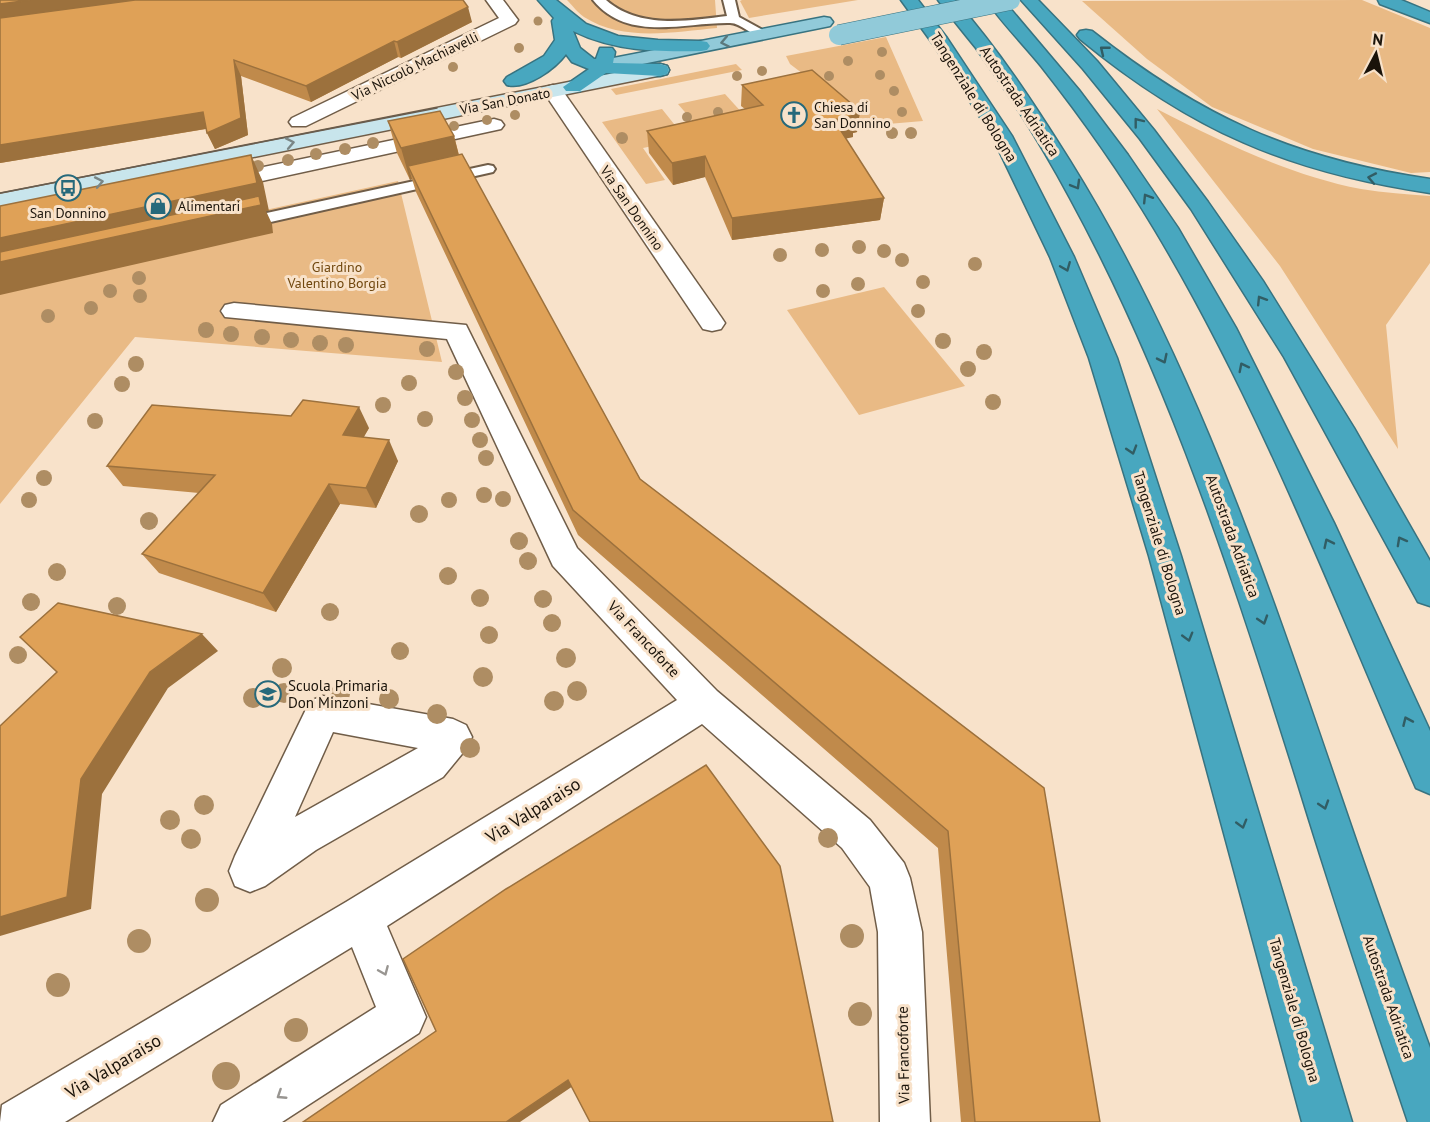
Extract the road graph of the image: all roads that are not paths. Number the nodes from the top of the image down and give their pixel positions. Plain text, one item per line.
1 (494, 0) edge
2 (546, 0) edge
3 (599, 0) edge
4 (729, 0) edge
5 (898, 0) edge
6 (909, 0) edge
7 (935, 0) edge
8 (946, 0) edge
9 (994, 0) edge
10 (1010, 0) edge
11 (1029, 0) edge
12 (1045, 0) edge
13 (1386, 0) edge
14 (560, 16) junction
15 (1430, 18) edge
16 (734, 19) junction
17 (590, 34) junction
18 (764, 34) junction
19 (565, 38) junction
20 (941, 42) junction
21 (701, 46) junction
22 (603, 66) junction
23 (660, 70) junction
24 (514, 81) junction
25 (563, 89) junction
26 (299, 122) junction
27 (494, 125) dead end
28 (231, 135) edge
29 (488, 169) dead end
30 (1430, 186) edge
31 (201, 187) edge
32 (0, 201) edge
33 (221, 228) edge
34 (234, 311) dead end
35 (712, 323) dead end
36 (1430, 592) edge
37 (704, 703) junction
38 (323, 713) joint
39 (1430, 775) edge
40 (361, 917) junction
41 (1430, 1116) edge
42 (19, 1122) edge
43 (238, 1122) edge
44 (904, 1122) edge
45 (1327, 1122) edge

1 - 26 street, Via Niccolò Machiavelli
2 - 14 highway
3 - 16 lane
4 - 16 lane
5 - 20 highway
6 - 20 highway, Tangenziale di Bologna
7 - 18 main road, Via San Donato
8 -> 41 highway, Autostrada Adriatica
39 -> 9 highway
10 - 23 main road, Via San Donato, bridge
36 -> 11 highway
30 -> 12 highway
13 - 15 highway
14 - 17 highway
14 - 19 highway
16 - 18 lane
17 - 21 highway
17 - 22 highway
18 -> 21 main road, Via San Donato
19 - 22 highway
19 - 24 highway
20 -> 45 highway, Tangenziale di Bologna
21 - 22 main road, Via San Donato
22 - 23 highway
22 - 24 main road, Via San Donato
22 - 25 highway
23 - 25 main road, Via San Donato
24 - 26 main road, Via San Donato
32 -> 25 main road, Via San Donato
25 - 35 street, Via San Donnino
26 - 28 main road, Via San Donato
27 - 31 street, Via San Donato
29 - 33 lane
34 - 37 street, Via Francoforte
37 - 40 street, Via Valparaiso
37 - 44 street, Via Francoforte
38 - 38 street
40 - 42 street, Via Valparaiso
40 -> 43 street

